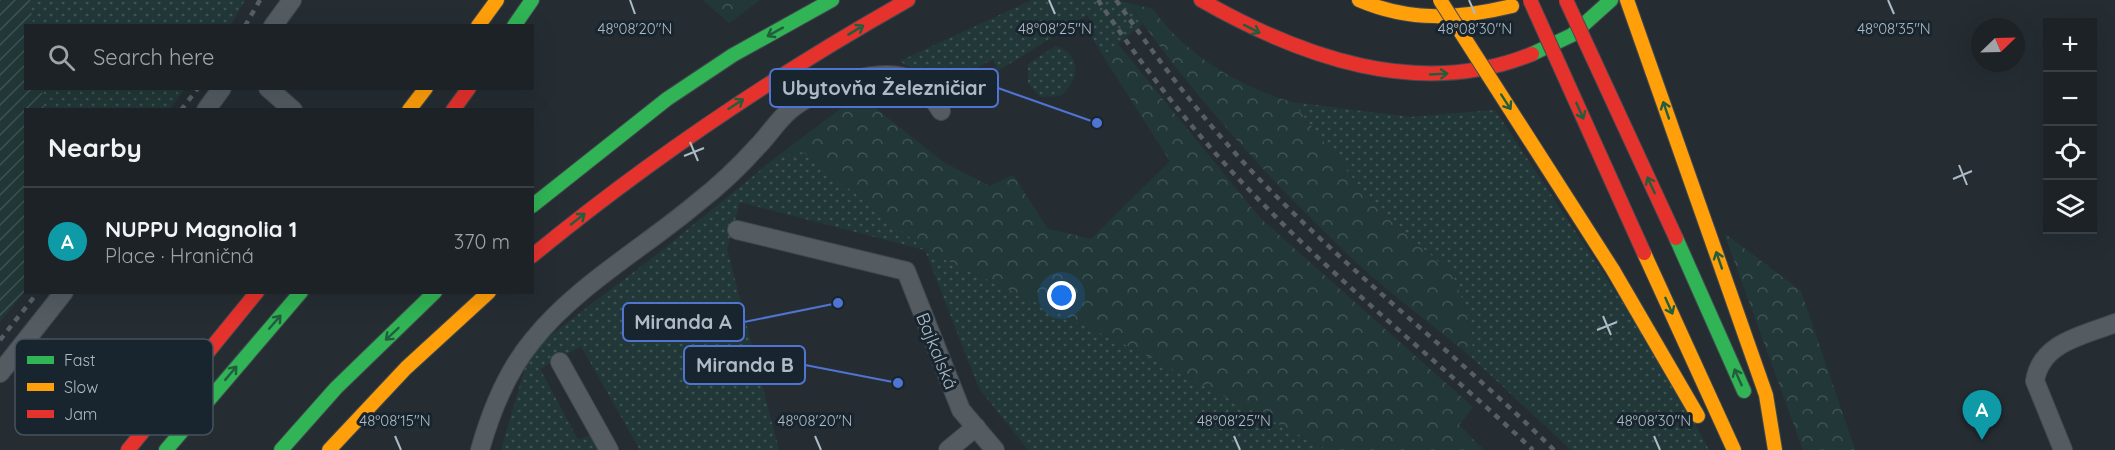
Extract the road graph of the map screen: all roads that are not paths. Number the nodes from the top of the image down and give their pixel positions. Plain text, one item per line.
1 (292, 0) edge
2 (497, 0) edge
3 (532, 0) edge
4 (832, 0) edge
5 (908, 0) edge
6 (1201, 0) edge
7 (1359, 0) edge
8 (1440, 0) edge
9 (1530, 0) edge
10 (1566, 0) edge
11 (1611, 0) edge
12 (1628, 0) edge
13 (1512, 6) dead end
14 (274, 24) edge
15 (479, 24) edge
16 (515, 24) edge
17 (221, 90) edge
18 (270, 90) edge
19 (424, 90) edge
20 (468, 90) edge
21 (207, 108) edge
22 (291, 108) edge
23 (407, 108) edge
24 (454, 108) edge
25 (941, 111) dead end
26 (534, 204) edge
27 (737, 230) dead end
28 (534, 254) edge
29 (62, 294) edge
30 (255, 294) edge
31 (299, 294) edge
32 (433, 294) edge
33 (487, 294) edge
34 (2115, 323) edge
35 (27, 339) edge
36 (213, 346) edge
37 (15, 354) edge
38 (560, 362) dead end
39 (0, 373) edge
40 (213, 395) edge
41 (976, 427) junction
42 (1705, 428) dead end
43 (140, 435) edge
44 (179, 435) edge
45 (128, 450) edge
46 (166, 450) edge
47 (281, 450) edge
48 (329, 450) edge
49 (480, 450) edge
50 (609, 450) edge
51 (948, 450) edge
52 (995, 450) edge
53 (1734, 450) edge
54 (1770, 450) edge
55 (1775, 450) edge
56 (2062, 450) edge

1 - 14 street
2 - 15 main road
3 - 16 main road
4 -> 26 main road
28 -> 5 main road
6 -> 11 main road
7 - 13 main road
8 -> 42 main road, bridge
9 -> 53 main road, bridge
54 -> 10 main road, bridge
55 -> 12 main road
17 - 21 street
18 - 22 street
19 - 23 main road
20 - 24 main road
25 - 49 street
27 - 41 street, Bajkalská
29 - 35 street
30 - 36 main road
40 -> 31 main road
32 -> 47 main road
33 - 48 main road
34 - 56 street
37 - 39 street
38 - 50 street
41 - 51 street
41 - 52 street, Bajkalská
43 - 45 main road
46 -> 44 main road

